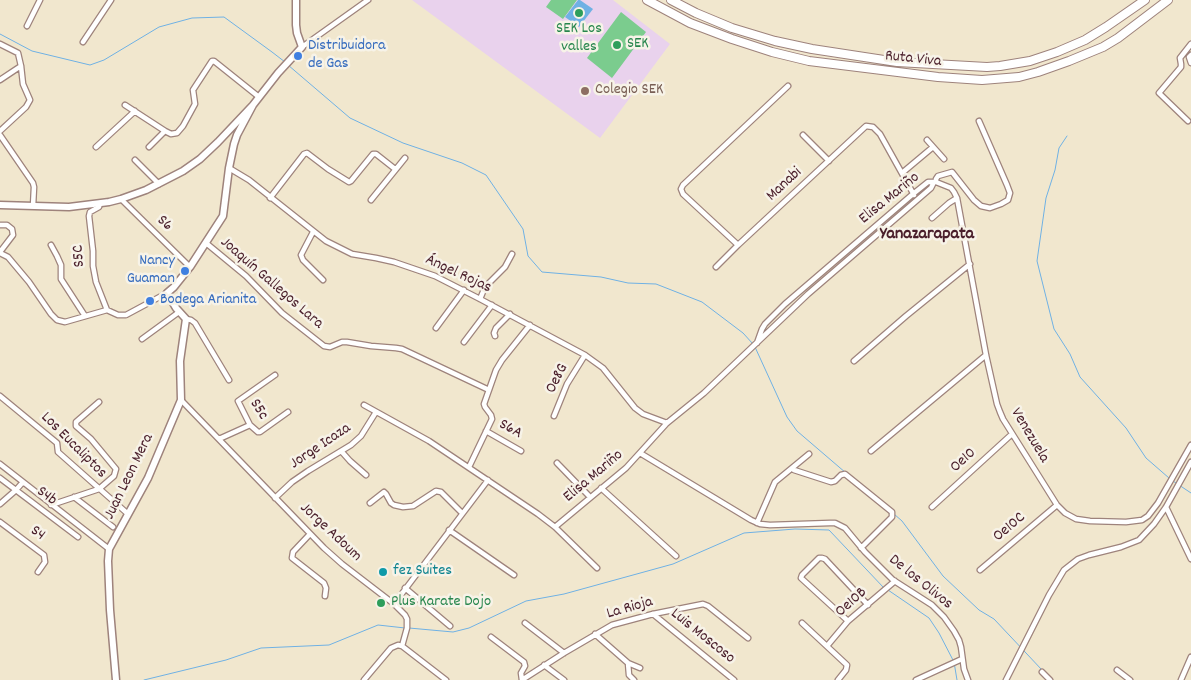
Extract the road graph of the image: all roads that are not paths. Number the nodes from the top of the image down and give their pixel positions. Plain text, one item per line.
1 (40, 0) edge
2 (111, 0) edge
3 (296, 0) edge
4 (368, 0) edge
5 (647, 0) edge
6 (671, 0) edge
7 (1145, 0) edge
8 (1169, 0) edge
9 (27, 26) dead end
10 (83, 42) dead end
11 (0, 44) edge
12 (1191, 44) edge
13 (302, 47) junction
14 (1191, 55) edge
15 (1191, 63) edge
16 (21, 66) junction
17 (0, 80) edge
18 (788, 86) dead end
19 (259, 97) junction
20 (253, 104) junction
21 (125, 105) dead end
22 (135, 111) junction
23 (979, 121) dead end
24 (1188, 121) dead end
25 (165, 131) junction
26 (0, 133) edge
27 (803, 135) dead end
28 (927, 140) dead end
29 (96, 147) dead end
30 (149, 147) dead end
31 (933, 147) junction
32 (405, 158) dead end
33 (944, 158) dead end
34 (135, 160) dead end
35 (829, 161) junction
36 (229, 168) junction
37 (395, 169) junction
38 (902, 174) junction
39 (935, 182) junction
40 (159, 184) junction
41 (913, 194) junction
42 (270, 198) junction
43 (957, 198) junction
44 (120, 199) junction
45 (371, 200) dead end
46 (916, 201) junction
47 (100, 203) junction
48 (0, 205) edge
49 (33, 206) junction
50 (932, 218) dead end
51 (0, 225) edge
52 (313, 232) junction
53 (206, 243) junction
54 (51, 245) dead end
55 (738, 245) junction
56 (0, 253) edge
57 (512, 254) dead end
58 (970, 264) junction
59 (190, 267) junction
60 (716, 267) dead end
61 (323, 280) dead end
62 (464, 290) junction
63 (167, 293) junction
64 (480, 299) junction
65 (790, 300) junction
66 (492, 305) junction
67 (796, 305) junction
68 (107, 310) junction
69 (179, 312) junction
70 (510, 314) junction
71 (85, 316) junction
72 (186, 319) junction
73 (530, 325) junction
74 (436, 328) dead end
75 (495, 336) dead end
76 (142, 339) dead end
77 (464, 342) dead end
78 (757, 342) junction
79 (585, 355) junction
80 (986, 355) junction
81 (854, 362) dead end
82 (275, 374) dead end
83 (229, 380) dead end
84 (489, 390) junction
85 (0, 396) edge
86 (182, 400) junction
87 (99, 402) dead end
88 (364, 405) dead end
89 (288, 412) dead end
90 (376, 412) junction
91 (554, 416) dead end
92 (667, 423) junction
93 (250, 425) junction
94 (486, 431) junction
95 (1012, 434) junction
96 (219, 439) junction
97 (1191, 445) edge
98 (521, 451) dead end
99 (871, 451) dead end
100 (342, 452) junction
101 (640, 453) junction
102 (809, 454) dead end
103 (1191, 462) edge
104 (557, 463) dead end
105 (0, 464) edge
106 (469, 467) junction
107 (794, 470) dead end
108 (366, 475) dead end
109 (0, 478) edge
110 (488, 480) junction
111 (23, 482) junction
112 (601, 488) junction
113 (99, 489) junction
114 (16, 490) junction
115 (74, 497) junction
116 (590, 497) junction
117 (275, 498) junction
118 (370, 503) dead end
119 (0, 504) edge
120 (51, 505) junction
121 (1057, 505) junction
122 (932, 506) dead end
123 (1166, 507) junction
124 (462, 513) junction
125 (128, 514) junction
126 (0, 522) edge
127 (757, 523) junction
128 (113, 527) dead end
129 (555, 527) junction
130 (449, 530) junction
131 (310, 534) junction
132 (78, 537) dead end
133 (861, 548) junction
134 (109, 549) junction
135 (676, 556) dead end
136 (1191, 559) edge
137 (597, 568) dead end
138 (980, 570) dead end
139 (38, 572) dead end
140 (514, 576) dead end
141 (894, 581) junction
142 (405, 588) junction
143 (325, 596) dead end
144 (394, 604) junction
145 (867, 604) junction
146 (654, 614) junction
147 (847, 620) junction
148 (525, 623) dead end
149 (802, 623) dead end
150 (450, 626) dead end
151 (595, 634) junction
152 (491, 637) dead end
153 (748, 638) dead end
154 (403, 644) junction
155 (826, 645) junction
156 (564, 653) junction
157 (1191, 657) edge
158 (960, 660) junction
159 (628, 663) junction
160 (544, 665) junction
161 (640, 668) dead end
162 (1117, 670) dead end
163 (1042, 672) dead end
164 (116, 680) edge
165 (364, 680) edge
166 (446, 680) edge
167 (522, 680) edge
168 (564, 680) edge
169 (634, 680) edge
170 (734, 680) edge
171 (838, 680) edge
172 (916, 680) edge
173 (968, 680) edge
174 (1006, 680) edge
175 (1050, 680) edge
176 (1130, 680) edge
177 (1181, 680) edge

1 - 9 street
2 - 10 street
3 - 13 street
4 - 13 street
5 - 8 highway, Ruta Viva
6 - 7 highway, Ruta Viva
11 - 16 street
12 - 24 street
13 - 19 street
14 - 15 street
16 - 17 street
16 - 26 street
18 - 55 street
19 - 20 street
19 - 25 street
20 - 36 street
20 - 40 street
21 - 22 street
22 - 25 street
22 - 29 street
23 - 39 street
25 - 30 street
26 - 49 street
27 - 35 street
28 - 31 street
31 - 33 street
31 - 38 street
32 - 37 street
34 - 40 street
35 - 38 street, Manabi
35 - 55 street, Manabi
36 - 42 street, Ángel Rojas
36 - 53 street
37 - 42 street
37 - 45 street
38 - 41 street
39 - 41 street, Elisa Mariño
39 - 43 street
39 - 46 street, Elisa Mariño
40 - 44 street
41 - 46 street
41 - 65 street, Elisa Mariño
42 - 52 street, Ángel Rojas
43 - 50 street
43 - 58 street, Venezuela
44 - 47 street
44 - 59 street, S6
46 - 67 street, Elisa Mariño
47 - 49 street
47 - 68 street, S5C
48 - 49 street
51 - 56 street
52 - 61 street
52 - 62 street, Ángel Rojas
53 - 59 street
53 - 84 street, Joaquín Gallegos Lara
54 - 71 street
55 - 60 street, Manabi
56 - 71 street
57 - 64 street
58 - 80 street, Venezuela
58 - 81 street
59 - 63 street
62 - 64 street, Ángel Rojas
62 - 74 street
63 - 68 street
63 - 69 street
64 - 66 street, Ángel Rojas
65 - 67 street
65 - 78 street, Elisa Mariño
66 - 70 street, Ángel Rojas
66 - 77 street
67 - 78 street, Elisa Mariño
68 - 71 street
69 - 72 street
69 - 76 street
70 - 73 street, Ángel Rojas
70 - 75 street
72 - 83 street
72 - 86 street, Juan Leon Mera
73 - 79 street, Ángel Rojas
73 - 84 street
78 - 92 street, Elisa Mariño
79 - 91 street, Oe8G
79 - 92 street, Ángel Rojas
80 - 95 street, Venezuela
80 - 99 street
82 - 93 street, S5c
84 - 94 street
85 - 113 street, Los Eucaliptos
86 - 96 street, Jorge Adoum
86 - 125 street, Juan Leon Mera
87 - 113 street
88 - 90 street
89 - 93 street, S5c
90 - 100 street, Jorge Icaza
90 - 106 street
92 - 101 street, Elisa Mariño
93 - 96 street
94 - 98 street, S6A
94 - 106 street
95 - 121 street, Venezuela
95 - 122 street, Oe10
96 - 117 street, Jorge Adoum
97 - 121 street, Venezuela
100 - 108 street
100 - 117 street, Jorge Icaza
101 - 112 street, Elisa Mariño
101 - 127 street, De los Olivos
102 - 127 street
103 - 123 street
104 - 116 street
105 - 111 street
106 - 110 street
107 - 133 street
109 - 114 street, S4b
110 - 124 street
110 - 129 street
111 - 114 street
111 - 120 street
112 - 116 street, Elisa Mariño
112 - 135 street
113 - 115 street
113 - 125 street, Los Eucaliptos
114 - 119 street
114 - 132 street, S4b
115 - 120 street
115 - 128 street
116 - 129 street, Elisa Mariño
117 - 131 street, Jorge Adoum
118 - 124 street
120 - 134 street
121 - 138 street, Oe10C
123 - 136 street
123 - 174 street
124 - 130 street
125 - 134 street, Juan Leon Mera
126 - 139 street, S4
127 - 133 street, De los Olivos
129 - 137 street
130 - 140 street
130 - 142 street
131 - 143 street
131 - 144 street, Jorge Adoum
133 - 141 street, De los Olivos
134 - 164 street, Juan Leon Mera
141 - 145 street, Oe10B
141 - 158 street, De los Olivos
142 - 144 street
142 - 150 street
144 - 154 street, Jorge Adoum
145 - 147 street, Oe10B
145 - 147 street
146 - 151 street, La Rioja
146 - 153 street, La Rioja
146 - 170 street, Luis Moscoso
147 - 155 street, Oe10B
148 - 156 street
149 - 155 street
151 - 156 street, La Rioja
151 - 159 street
152 - 167 street
154 - 165 street
154 - 166 street
155 - 171 street
156 - 160 street, La Rioja
157 - 177 street
158 - 172 street
158 - 173 street, De los Olivos
159 - 161 street
159 - 169 street
160 - 167 street, La Rioja
160 - 168 street
162 - 176 street
163 - 175 street

